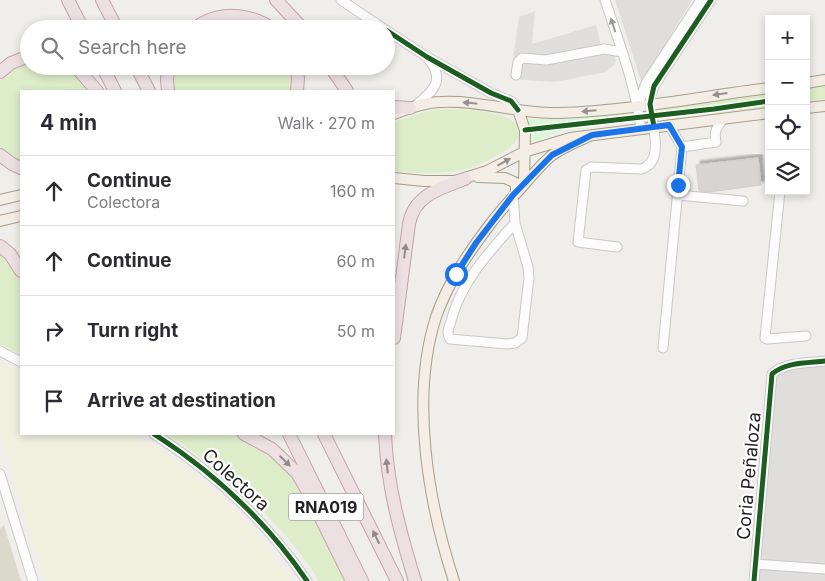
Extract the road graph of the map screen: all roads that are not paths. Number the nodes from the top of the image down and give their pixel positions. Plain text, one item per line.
1 (68, 0) edge
2 (102, 0) edge
3 (276, 0) edge
4 (341, 0) edge
5 (605, 0) edge
6 (700, 0) edge
7 (711, 0) edge
8 (78, 20) edge
9 (112, 20) edge
10 (211, 20) edge
11 (256, 20) edge
12 (295, 20) edge
13 (370, 20) edge
14 (395, 37) edge
15 (622, 52) junction
16 (427, 58) junction
17 (20, 60) edge
18 (0, 72) edge
19 (83, 75) edge
20 (107, 75) edge
21 (141, 75) edge
22 (168, 75) edge
23 (298, 75) edge
24 (336, 75) edge
25 (516, 75) dead end
26 (825, 80) edge
27 (810, 82) edge
28 (765, 89) edge
29 (96, 90) edge
30 (114, 90) edge
31 (148, 90) edge
32 (168, 90) edge
33 (297, 90) edge
34 (346, 90) edge
35 (650, 104) junction
36 (638, 105) junction
37 (825, 106) edge
38 (395, 107) edge
39 (412, 107) junction
40 (810, 108) edge
41 (518, 110) junction
42 (395, 114) edge
43 (765, 114) edge
44 (723, 120) junction
45 (669, 125) junction
46 (654, 127) junction
47 (641, 129) junction
48 (592, 135) junction
49 (682, 147) junction
50 (524, 152) junction
51 (0, 155) edge
52 (20, 168) edge
53 (395, 178) edge
54 (469, 178) junction
55 (524, 184) junction
56 (514, 194) junction
57 (20, 195) edge
58 (677, 195) junction
59 (780, 195) edge
60 (0, 200) edge
61 (743, 201) dead end
62 (20, 216) edge
63 (0, 221) edge
64 (515, 223) junction
65 (0, 246) edge
66 (617, 247) dead end
67 (20, 269) edge
68 (395, 330) edge
69 (806, 336) dead end
70 (663, 348) dead end
71 (0, 351) edge
72 (20, 361) edge
73 (825, 361) edge
74 (156, 435) edge
75 (246, 435) edge
76 (289, 435) edge
77 (324, 435) edge
78 (385, 435) edge
79 (0, 474) edge
80 (755, 564) junction
81 (825, 569) edge
82 (34, 581) edge
83 (307, 581) edge
84 (352, 581) edge
85 (362, 581) edge
86 (397, 581) edge
87 (415, 581) edge
88 (454, 581) edge
89 (754, 581) edge

1 - 8 highway
2 - 9 highway
3 - 12 highway
4 - 13 street
15 -> 5 street
6 - 36 street
7 - 35 street
10 - 11 highway
14 - 16 street
15 - 25 street
15 - 36 street
16 - 39 street
16 - 41 street
17 - 18 highway
19 - 29 highway
20 - 30 highway
21 - 31 highway
22 - 32 highway
23 - 33 highway
24 - 34 highway
26 - 27 main road
28 -> 35 main road
35 - 36 main road
35 - 46 street
36 -> 41 main road
36 - 47 street
37 - 40 main road
38 - 39 highway
41 -> 39 main road
39 - 42 main road
41 - 50 main road
43 - 44 main road
44 - 45 main road
44 - 49 street
45 - 46 main road
45 - 49 street
46 - 47 main road
46 - 66 street
47 - 48 main road
48 - 50 main road
48 - 55 main road
49 - 58 street
54 -> 50 main road
50 - 55 main road
51 - 52 highway
53 - 54 main road
54 - 56 main road
68 -> 54 highway
55 - 56 main road
56 - 64 street
56 - 88 main road
57 - 60 main road
58 - 61 street
58 - 70 street
59 - 69 street
62 - 63 main road
64 - 64 street
65 - 67 highway
71 - 72 street
73 - 80 street, Coria Peñaloza
74 - 83 street, Colectora
75 -> 84 highway
76 - 85 highway, RNA019
86 -> 77 highway, RNA019
87 -> 78 highway
79 - 82 street
80 - 81 street
80 - 89 street, Coria Peñaloza

